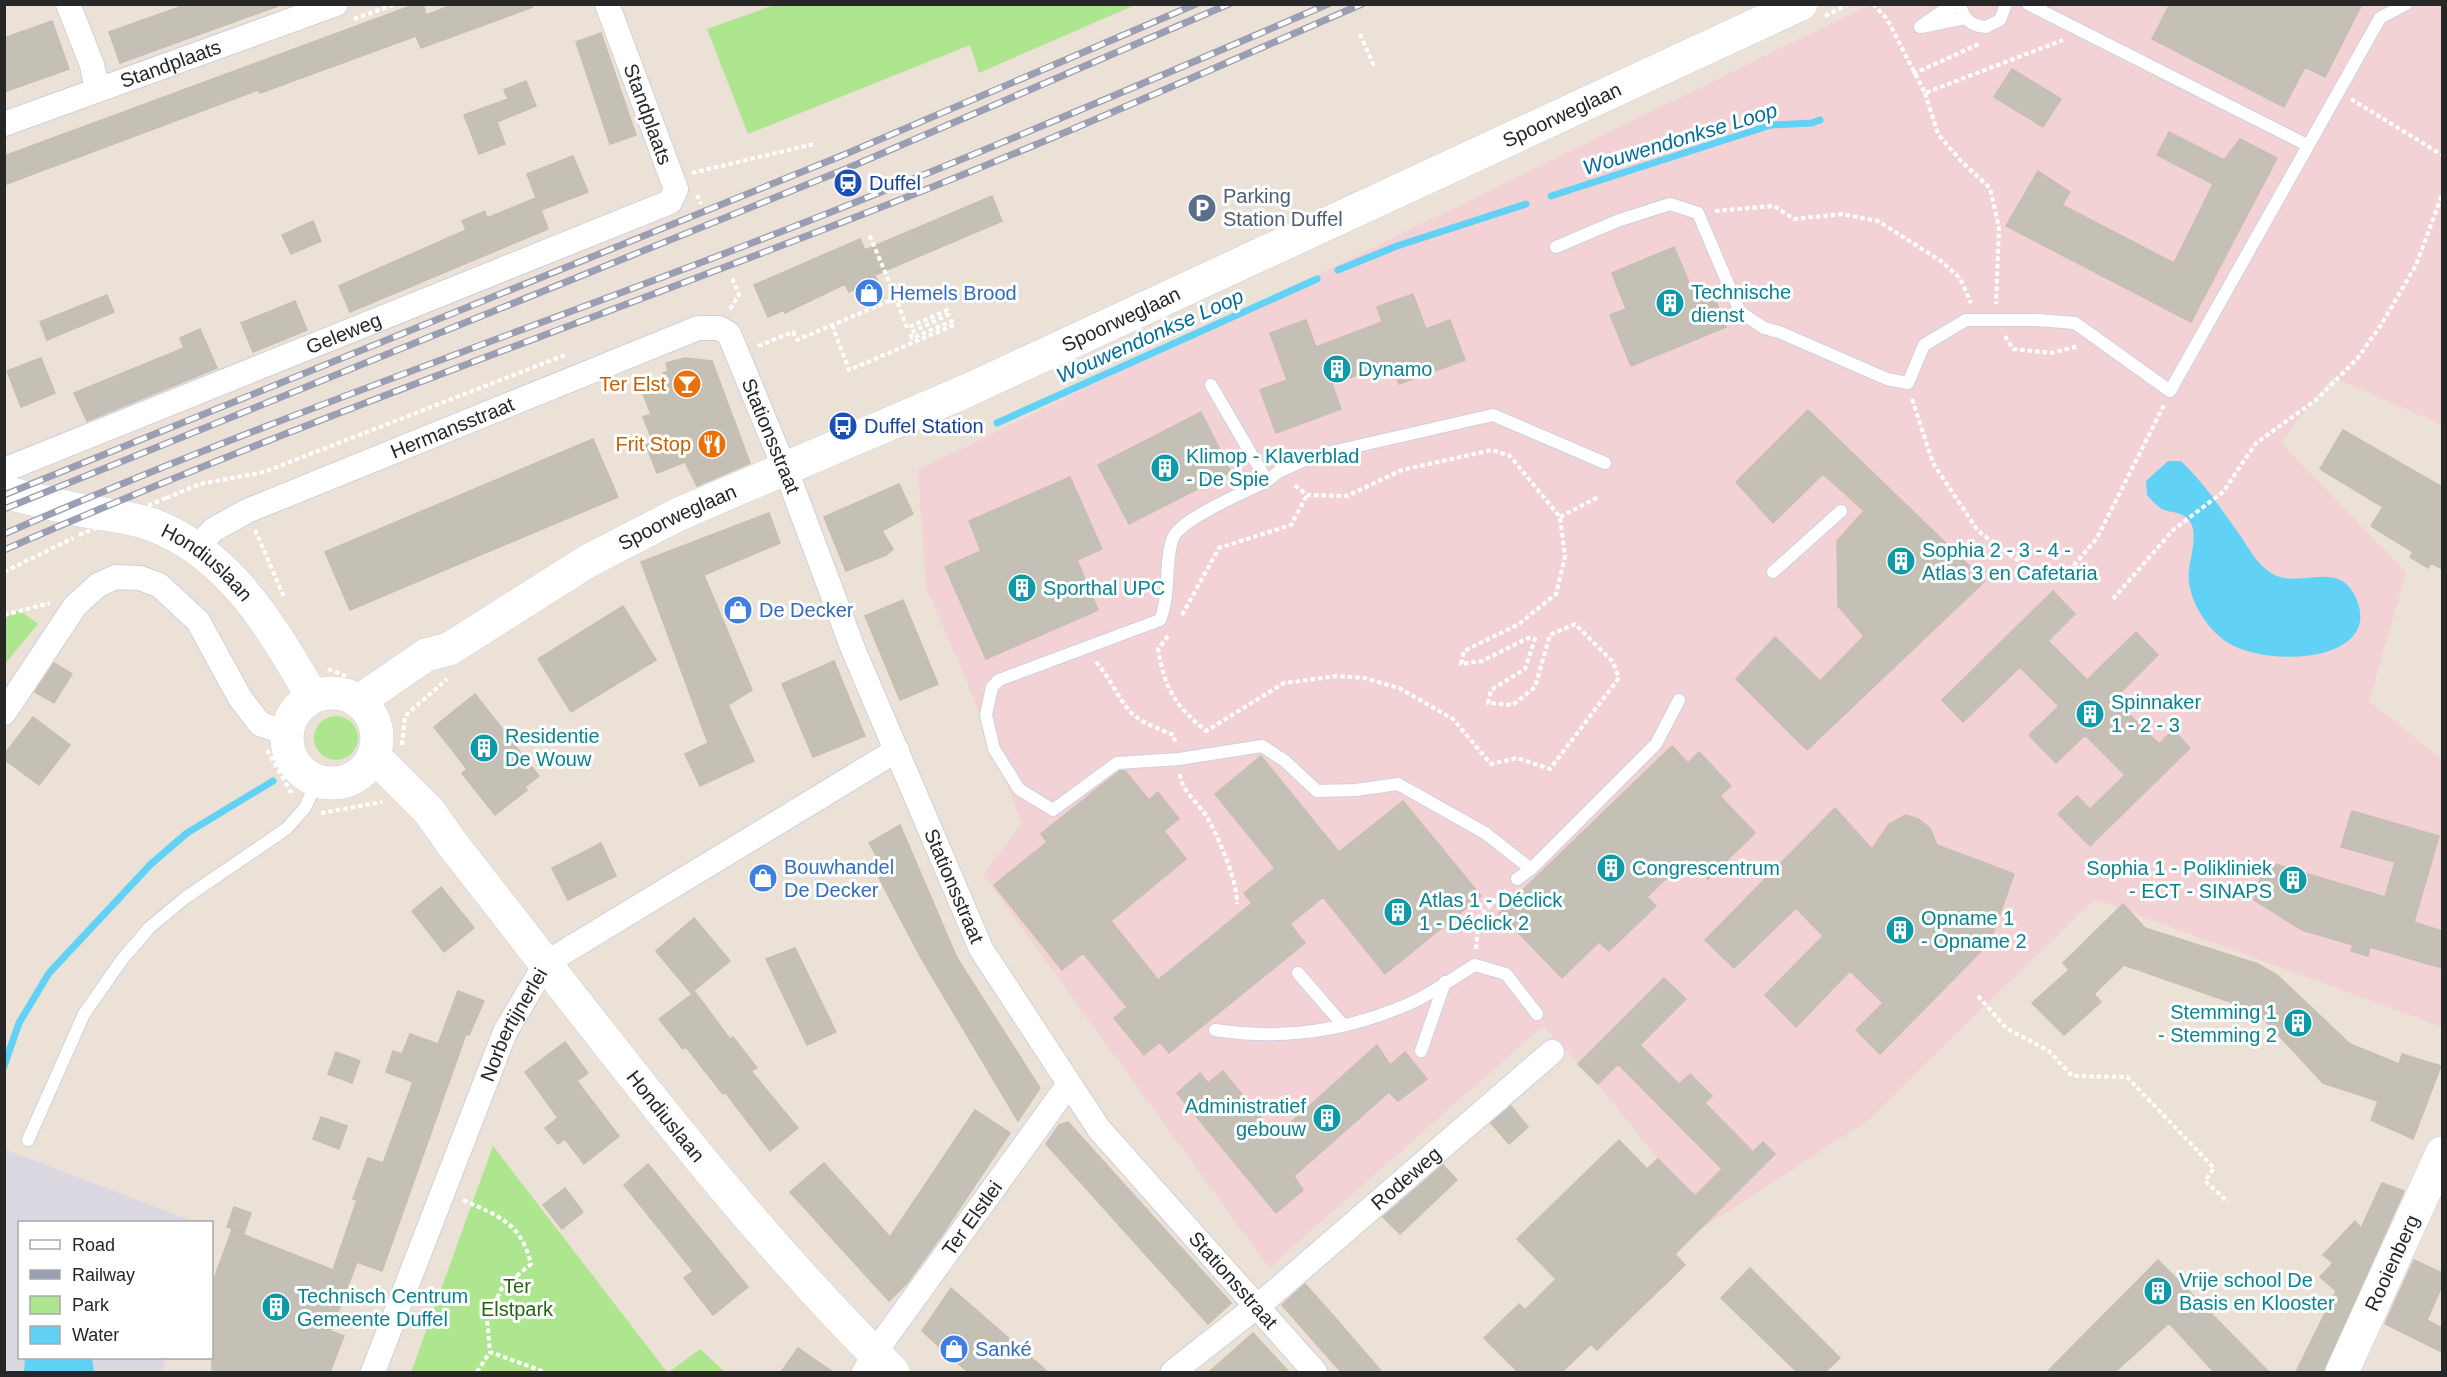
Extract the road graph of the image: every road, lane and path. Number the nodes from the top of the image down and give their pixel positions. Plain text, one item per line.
1 (68, 4) edge
2 (336, 4) edge
3 (607, 4) edge
4 (1801, 4) edge
5 (1873, 4) edge
6 (2006, 4) edge
7 (2028, 4) edge
8 (2406, 4) edge
9 (1960, 5) edge
10 (1965, 18) junction
11 (2086, 33) junction
12 (1360, 34) dead end
13 (1374, 66) dead end
14 (97, 89) junction
15 (2339, 92) junction
16 (1925, 93) junction
17 (4, 124) edge
18 (814, 144) dead end
19 (2307, 145) junction
20 (2442, 155) edge
21 (684, 186) junction
22 (2442, 195) edge
23 (1698, 213) junction
24 (869, 234) dead end
25 (1556, 247) dead end
26 (732, 279) dead end
27 (739, 296) dead end
28 (896, 298) junction
29 (1979, 320) junction
30 (1995, 320) junction
31 (832, 325) junction
32 (719, 328) joint
33 (2100, 341) junction
34 (767, 342) dead end
35 (588, 374) junction
36 (1908, 383) junction
37 (1211, 385) dead end
38 (2170, 391) junction
39 (1605, 463) dead end
40 (4, 470) edge
41 (785, 470) junction
42 (1266, 481) junction
43 (4, 492) edge
44 (1599, 497) dead end
45 (247, 511) junction
46 (1841, 511) dead end
47 (1560, 517) junction
48 (196, 549) junction
49 (2031, 570) dead end
50 (4, 572) edge
51 (1773, 572) dead end
52 (2064, 577) dead end
53 (285, 598) dead end
54 (2113, 599) dead end
55 (75, 606) junction
56 (4, 615) edge
57 (1176, 625) dead end
58 (1170, 633) dead end
59 (451, 662) junction
60 (320, 665) dead end
61 (312, 696) junction
62 (398, 698) junction
63 (1679, 700) dead end
64 (367, 712) junction
65 (4, 713) edge
66 (273, 729) junction
67 (897, 750) junction
68 (407, 752) dead end
69 (363, 767) junction
70 (311, 794) junction
71 (391, 797) junction
72 (453, 845) junction
73 (1531, 869) junction
74 (1517, 879) joint
75 (546, 963) junction
76 (1475, 965) junction
77 (1298, 973) dead end
78 (1445, 982) junction
79 (1978, 996) dead end
80 (1537, 1014) dead end
81 (1342, 1025) junction
82 (1215, 1030) dead end
83 (1421, 1051) dead end
84 (1552, 1052) dead end
85 (1069, 1084) junction
86 (28, 1140) dead end
87 (2442, 1153) edge
88 (443, 1192) junction
89 (2228, 1202) dead end
90 (1258, 1305) junction
91 (490, 1352) junction
92 (878, 1367) edge
93 (374, 1372) edge
94 (477, 1372) edge
95 (545, 1372) edge
96 (1173, 1372) edge
97 (1315, 1372) edge
98 (2342, 1372) edge

1 - 14 street
2 - 14 street, Standplaats
3 - 21 street, Standplaats
4 - 41 street, Spoorweglaan
5 - 16 path
6 - 10 lane
7 - 11 lane
8 - 15 lane
9 - 10 lane
9 - 10 lane
11 - 16 path
11 - 19 lane
12 - 13 path
14 - 17 street, Standplaats
15 - 19 lane
15 - 20 path
16 - 30 path
18 - 21 path
19 - 38 lane
21 - 40 street, Geleweg
22 - 54 path
23 - 25 lane
23 - 29 path
23 - 36 lane
24 - 28 path
26 - 27 path
28 - 31 path
28 - 31 path
29 - 30 lane
29 - 36 lane
30 - 33 lane
30 - 33 path
31 - 34 path
32 - 35 street, Hermansstraat
32 - 41 street, Stationsstraat
33 - 38 lane
35 - 45 street, Hermansstraat
35 - 50 path, bridge
36 - 49 path
37 - 42 lane
38 - 52 path
39 - 42 lane
41 - 59 street, Spoorweglaan
41 - 67 street, Stationsstraat
42 - 73 lane
43 - 48 street, Hondiuslaan
44 - 47 path
45 - 48 street, Hermansstraat
45 - 53 path
46 - 51 lane
47 - 57 path
47 - 58 path
48 - 61 street, Hondiuslaan
55 - 56 path
55 - 65 street
55 - 66 street
59 - 62 path
59 - 62 street, Spoorweglaan
60 - 62 path
61 - 64 street
61 - 66 street
62 - 64 street, Spoorweglaan
62 - 68 path
63 - 73 lane
64 - 69 street
66 - 70 street
66 - 70 path
67 - 75 street, Norbertijnerlei
67 - 85 street, Stationsstraat
69 - 70 street, Hondiuslaan
69 - 71 street, Hondiuslaan
69 - 72 street, Hondiuslaan
70 - 71 path
70 - 86 lane
71 - 72 street, Hondiuslaan
72 - 75 street, Hondiuslaan
73 - 74 lane
74 - 76 path
75 - 88 street, Norbertijnerlei
75 - 92 street, Hondiuslaan
76 - 78 lane
76 - 80 lane
77 - 81 lane
78 - 81 lane
78 - 83 lane
79 - 89 path
81 - 82 lane
84 - 90 street, Rodeweg
85 - 90 street, Stationsstraat
85 - 92 street, Ter Elstlei
87 - 98 street, Rooienberg
88 - 91 path
88 - 93 street, Norbertijnerlei
90 - 96 street, Rodeweg
90 - 97 street, Stationsstraat
91 - 94 path
91 - 95 path

